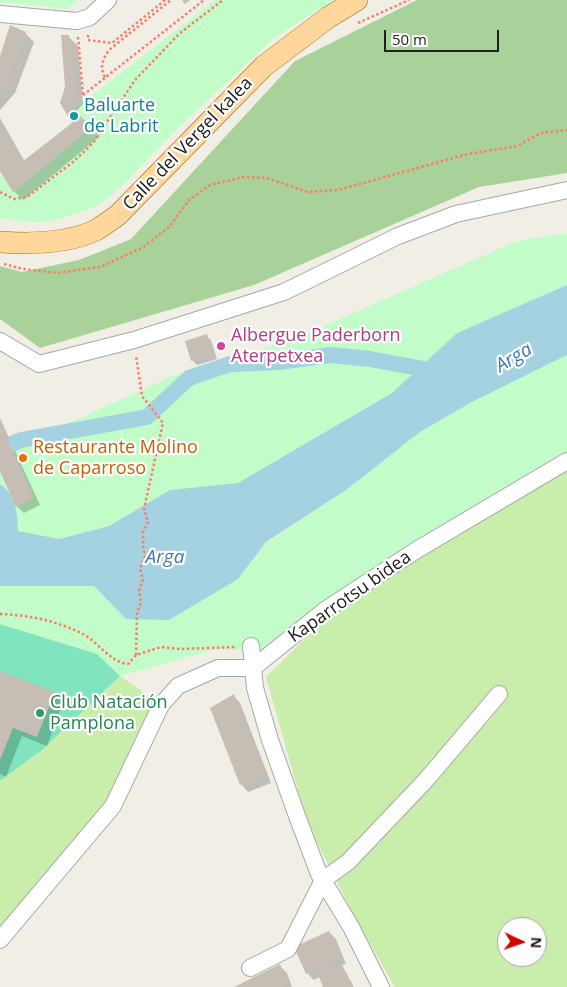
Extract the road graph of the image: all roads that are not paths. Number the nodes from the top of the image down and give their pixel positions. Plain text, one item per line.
1 (108, 0) edge
2 (357, 0) edge
3 (0, 14) edge
4 (567, 190) edge
5 (0, 242) edge
6 (0, 341) edge
7 (567, 461) edge
8 (251, 646) road end
9 (253, 668) junction
10 (499, 694) dead end
11 (323, 880) junction
12 (0, 940) edge
13 (250, 968) dead end
14 (381, 987) edge

1 - 3 street
2 - 5 main road, Calle del Vergel kalea
4 - 6 street
7 - 9 street, Kaparrotsu bidea
8 - 9 street
9 - 11 street
9 - 12 street
10 - 11 street
11 - 13 street
11 - 14 street

